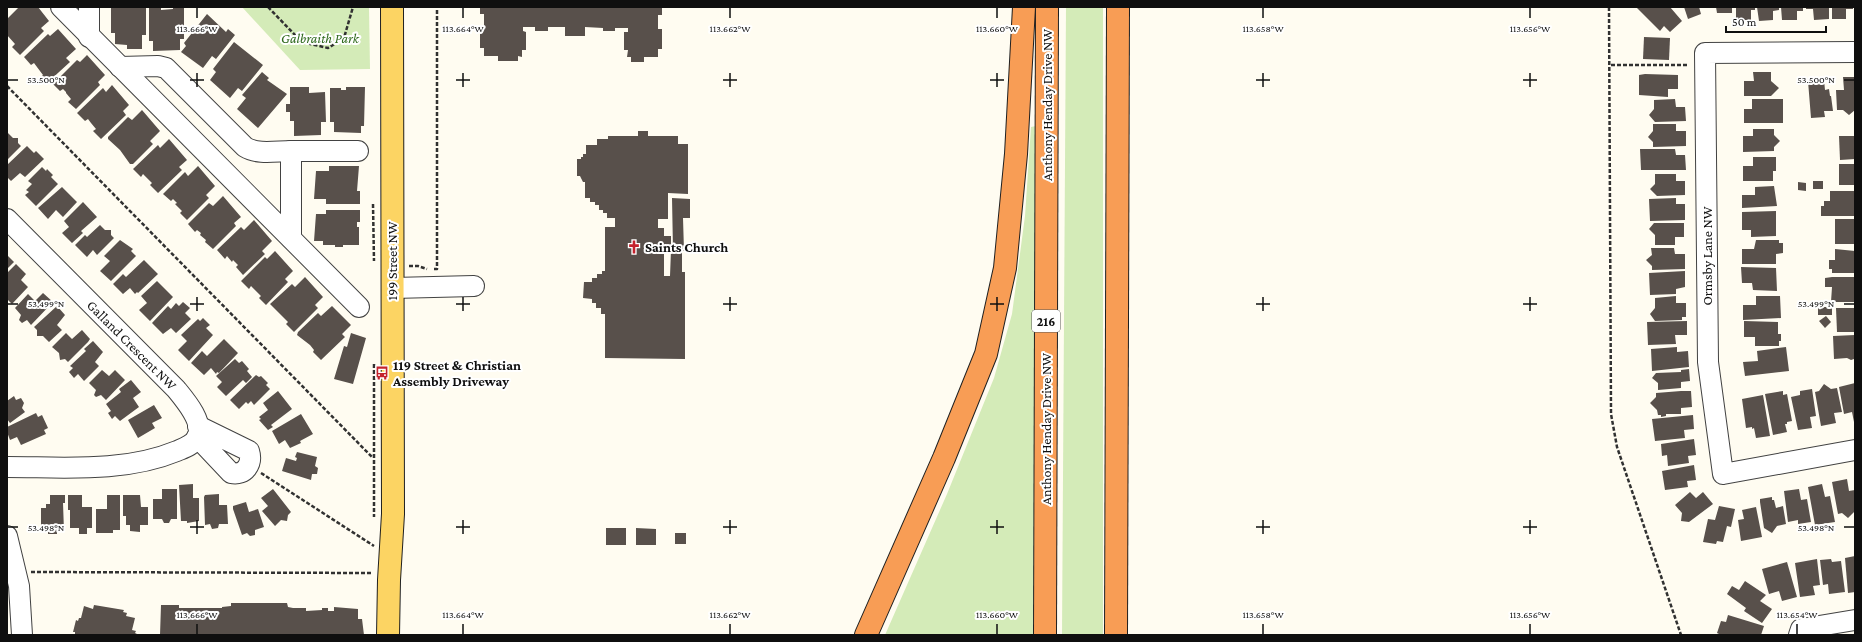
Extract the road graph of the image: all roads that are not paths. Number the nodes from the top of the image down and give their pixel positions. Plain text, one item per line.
1 (61, 7) edge
2 (89, 7) edge
3 (392, 7) edge
4 (1024, 7) edge
5 (1047, 7) edge
6 (1118, 7) edge
7 (89, 37) junction
8 (1855, 52) edge
9 (120, 67) junction
10 (358, 151) dead end
11 (291, 152) junction
12 (7, 219) edge
13 (291, 238) junction
14 (474, 286) dead end
15 (393, 288) junction
16 (359, 307) dead end
17 (198, 432) junction
18 (1855, 450) edge
19 (249, 465) road end
20 (7, 467) edge
21 (383, 519) junction
22 (7, 536) edge
23 (1855, 620) edge
24 (22, 635) edge
25 (388, 635) edge
26 (400, 635) edge
27 (866, 635) edge
28 (1045, 635) edge
29 (1116, 635) edge
30 (1799, 635) edge

1 - 7 street
2 - 7 street
3 - 15 main road, 199 Street NW
4 - 27 highway
5 - 28 highway, Anthony Henday Drive NW / 216
6 - 29 highway
7 - 9 street
8 - 18 street, Ormsby Lane NW
9 - 11 street
9 - 13 street
10 - 11 street
11 - 13 street
12 - 17 street, Galland Crescent NW
13 - 16 street
14 - 15 street
15 - 21 main road, 199 Street NW
17 - 19 street
17 - 20 street
21 - 25 main road, 199 Street NW
21 - 26 main road, 199 Street NW
22 - 24 street
23 - 30 street

